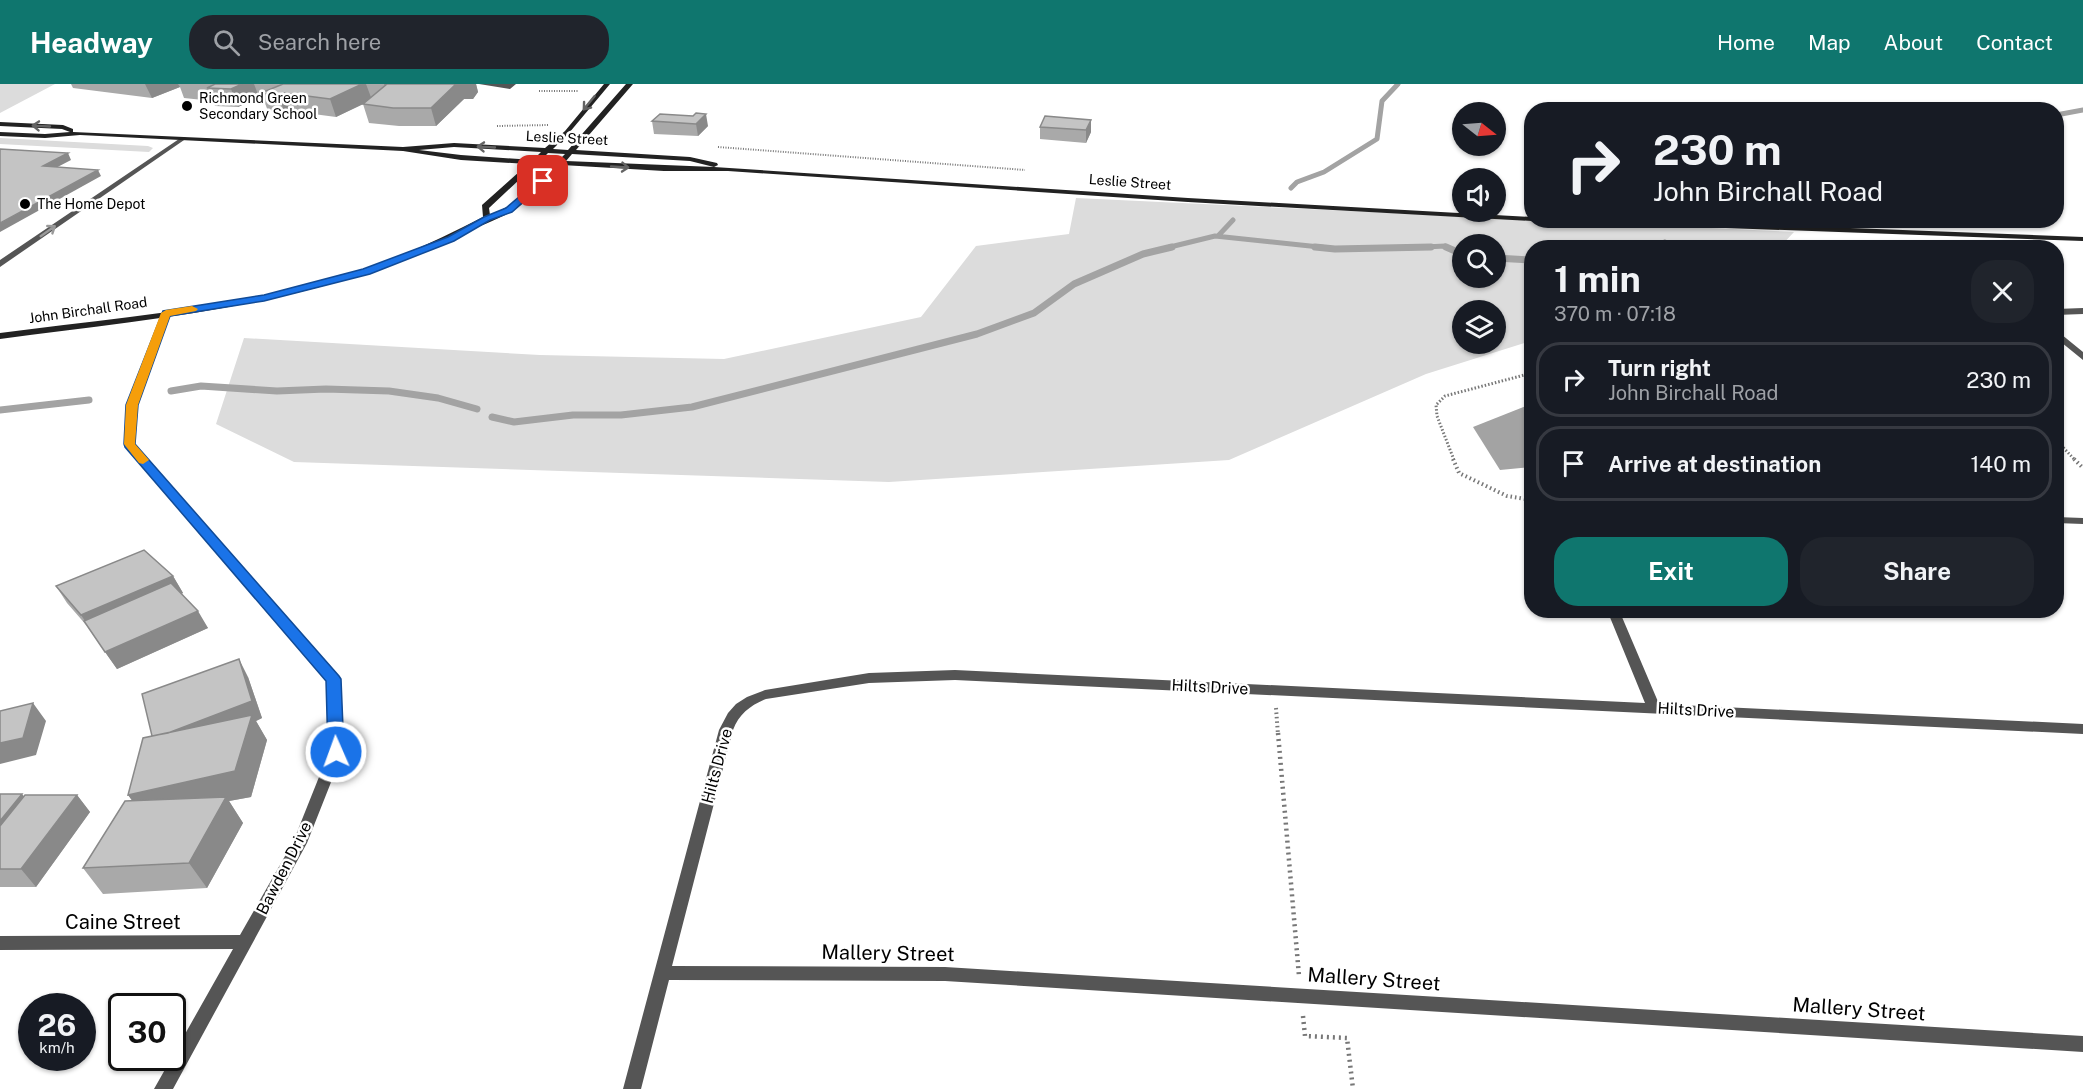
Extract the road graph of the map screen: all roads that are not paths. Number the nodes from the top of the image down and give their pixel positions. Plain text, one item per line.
1 (482, 84) edge
2 (513, 84) edge
3 (607, 84) edge
4 (630, 84) edge
5 (0, 124) edge
6 (80, 133) junction
7 (0, 134) edge
8 (184, 138) junction
9 (403, 149) junction
10 (544, 150) junction
11 (571, 152) junction
12 (532, 162) junction
13 (561, 164) junction
14 (728, 168) junction
15 (487, 218) junction
16 (1524, 219) edge
17 (1771, 228) edge
18 (2083, 240) edge
19 (0, 264) edge
20 (2083, 311) edge
21 (2064, 312) edge
22 (166, 313) junction
23 (0, 336) edge
24 (2064, 340) edge
25 (2083, 357) edge
26 (2064, 520) edge
27 (2083, 521) edge
28 (1616, 618) edge
29 (1654, 708) junction
30 (2083, 729) edge
31 (246, 942) junction
32 (0, 943) edge
33 (662, 973) junction
34 (2083, 1044) edge
35 (163, 1089) edge
36 (632, 1089) edge

1 - 2 street
3 -> 10 main road
4 - 11 main road, John Birchall Road
6 -> 5 main road, Leslie Street
6 - 7 main road, Leslie Street
6 - 8 main road, Leslie Street
8 - 9 main road, Leslie Street
19 -> 8 street
10 -> 9 main road, Leslie Street
9 - 12 main road, Leslie Street
10 - 11 main road, Leslie Street
10 - 12 main road
11 - 13 main road, John Birchall Road
11 - 14 main road, Leslie Street
12 - 13 main road, Leslie Street
12 - 15 main road
13 -> 14 main road, Leslie Street
13 - 15 main road, John Birchall Road
14 - 16 main road, Leslie Street
15 - 22 main road, John Birchall Road
17 - 18 main road
20 - 21 street
22 - 23 main road, John Birchall Road
22 - 31 street, Bawden Drive
24 - 25 street
26 - 27 street
28 - 29 street
29 - 30 street, Hilts Drive
29 - 33 street, Hilts Drive
31 - 32 street, Caine Street
31 - 35 street, Bawden Drive
33 - 34 street, Mallery Street
33 - 36 street, Hilts Drive

